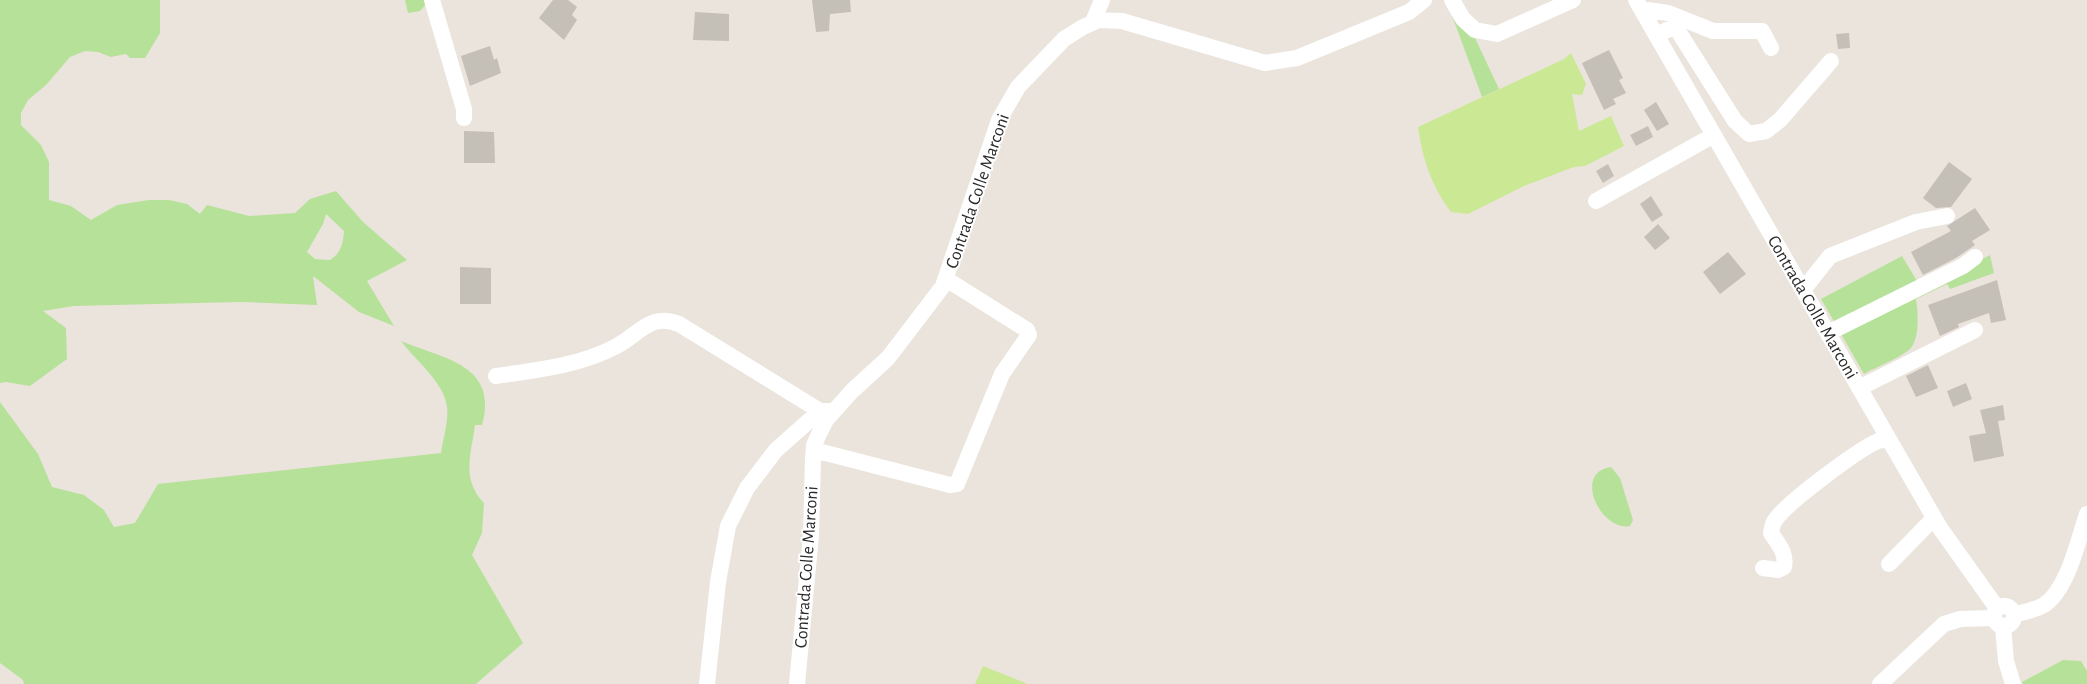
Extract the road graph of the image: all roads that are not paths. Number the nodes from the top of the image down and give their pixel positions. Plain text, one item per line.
1 (432, 0) edge
2 (1102, 0) edge
3 (1424, 0) edge
4 (1452, 0) edge
5 (1573, 0) edge
6 (1639, 4) edge
7 (1093, 22) junction
8 (1657, 35) junction
9 (1771, 48) dead end
10 (1831, 62) dead end
11 (464, 118) dead end
12 (1714, 135) junction
13 (1596, 200) dead end
14 (1947, 216) dead end
15 (1975, 257) dead end
16 (946, 279) junction
17 (1803, 290) junction
18 (1975, 330) dead end
19 (1828, 333) junction
20 (496, 376) dead end
21 (1859, 388) junction
22 (827, 411) junction
23 (1889, 440) junction
24 (814, 450) junction
25 (2087, 514) edge
26 (1934, 518) junction
27 (1889, 564) dead end
28 (1763, 568) dead end
29 (1998, 618) junction
30 (707, 684) edge
31 (797, 684) edge
32 (1880, 684) edge
33 (2013, 684) edge

1 - 11 street
2 - 7 street
3 - 7 street, Contrada Colle Marconi
4 - 5 street
6 - 8 street, Contrada Colle Marconi
6 - 9 street
7 - 16 street, Contrada Colle Marconi
8 - 10 street
8 - 12 street, Contrada Colle Marconi
12 - 13 street
12 - 17 street, Contrada Colle Marconi
14 - 17 street
15 - 19 street
16 - 22 street, Contrada Colle Marconi
16 - 24 street, Contrada Colle Marconi
17 - 19 street, Contrada Colle Marconi
18 - 21 street
19 - 21 street, Contrada Colle Marconi
20 - 22 street
21 - 23 street, Contrada Colle Marconi
22 - 24 street, Contrada Colle Marconi
22 - 30 street
23 - 26 street, Contrada Colle Marconi
23 - 28 street
24 - 31 street, Contrada Colle Marconi
25 - 29 street
26 - 27 street
26 - 29 street, Contrada Colle Marconi
29 - 32 street
29 - 33 street

